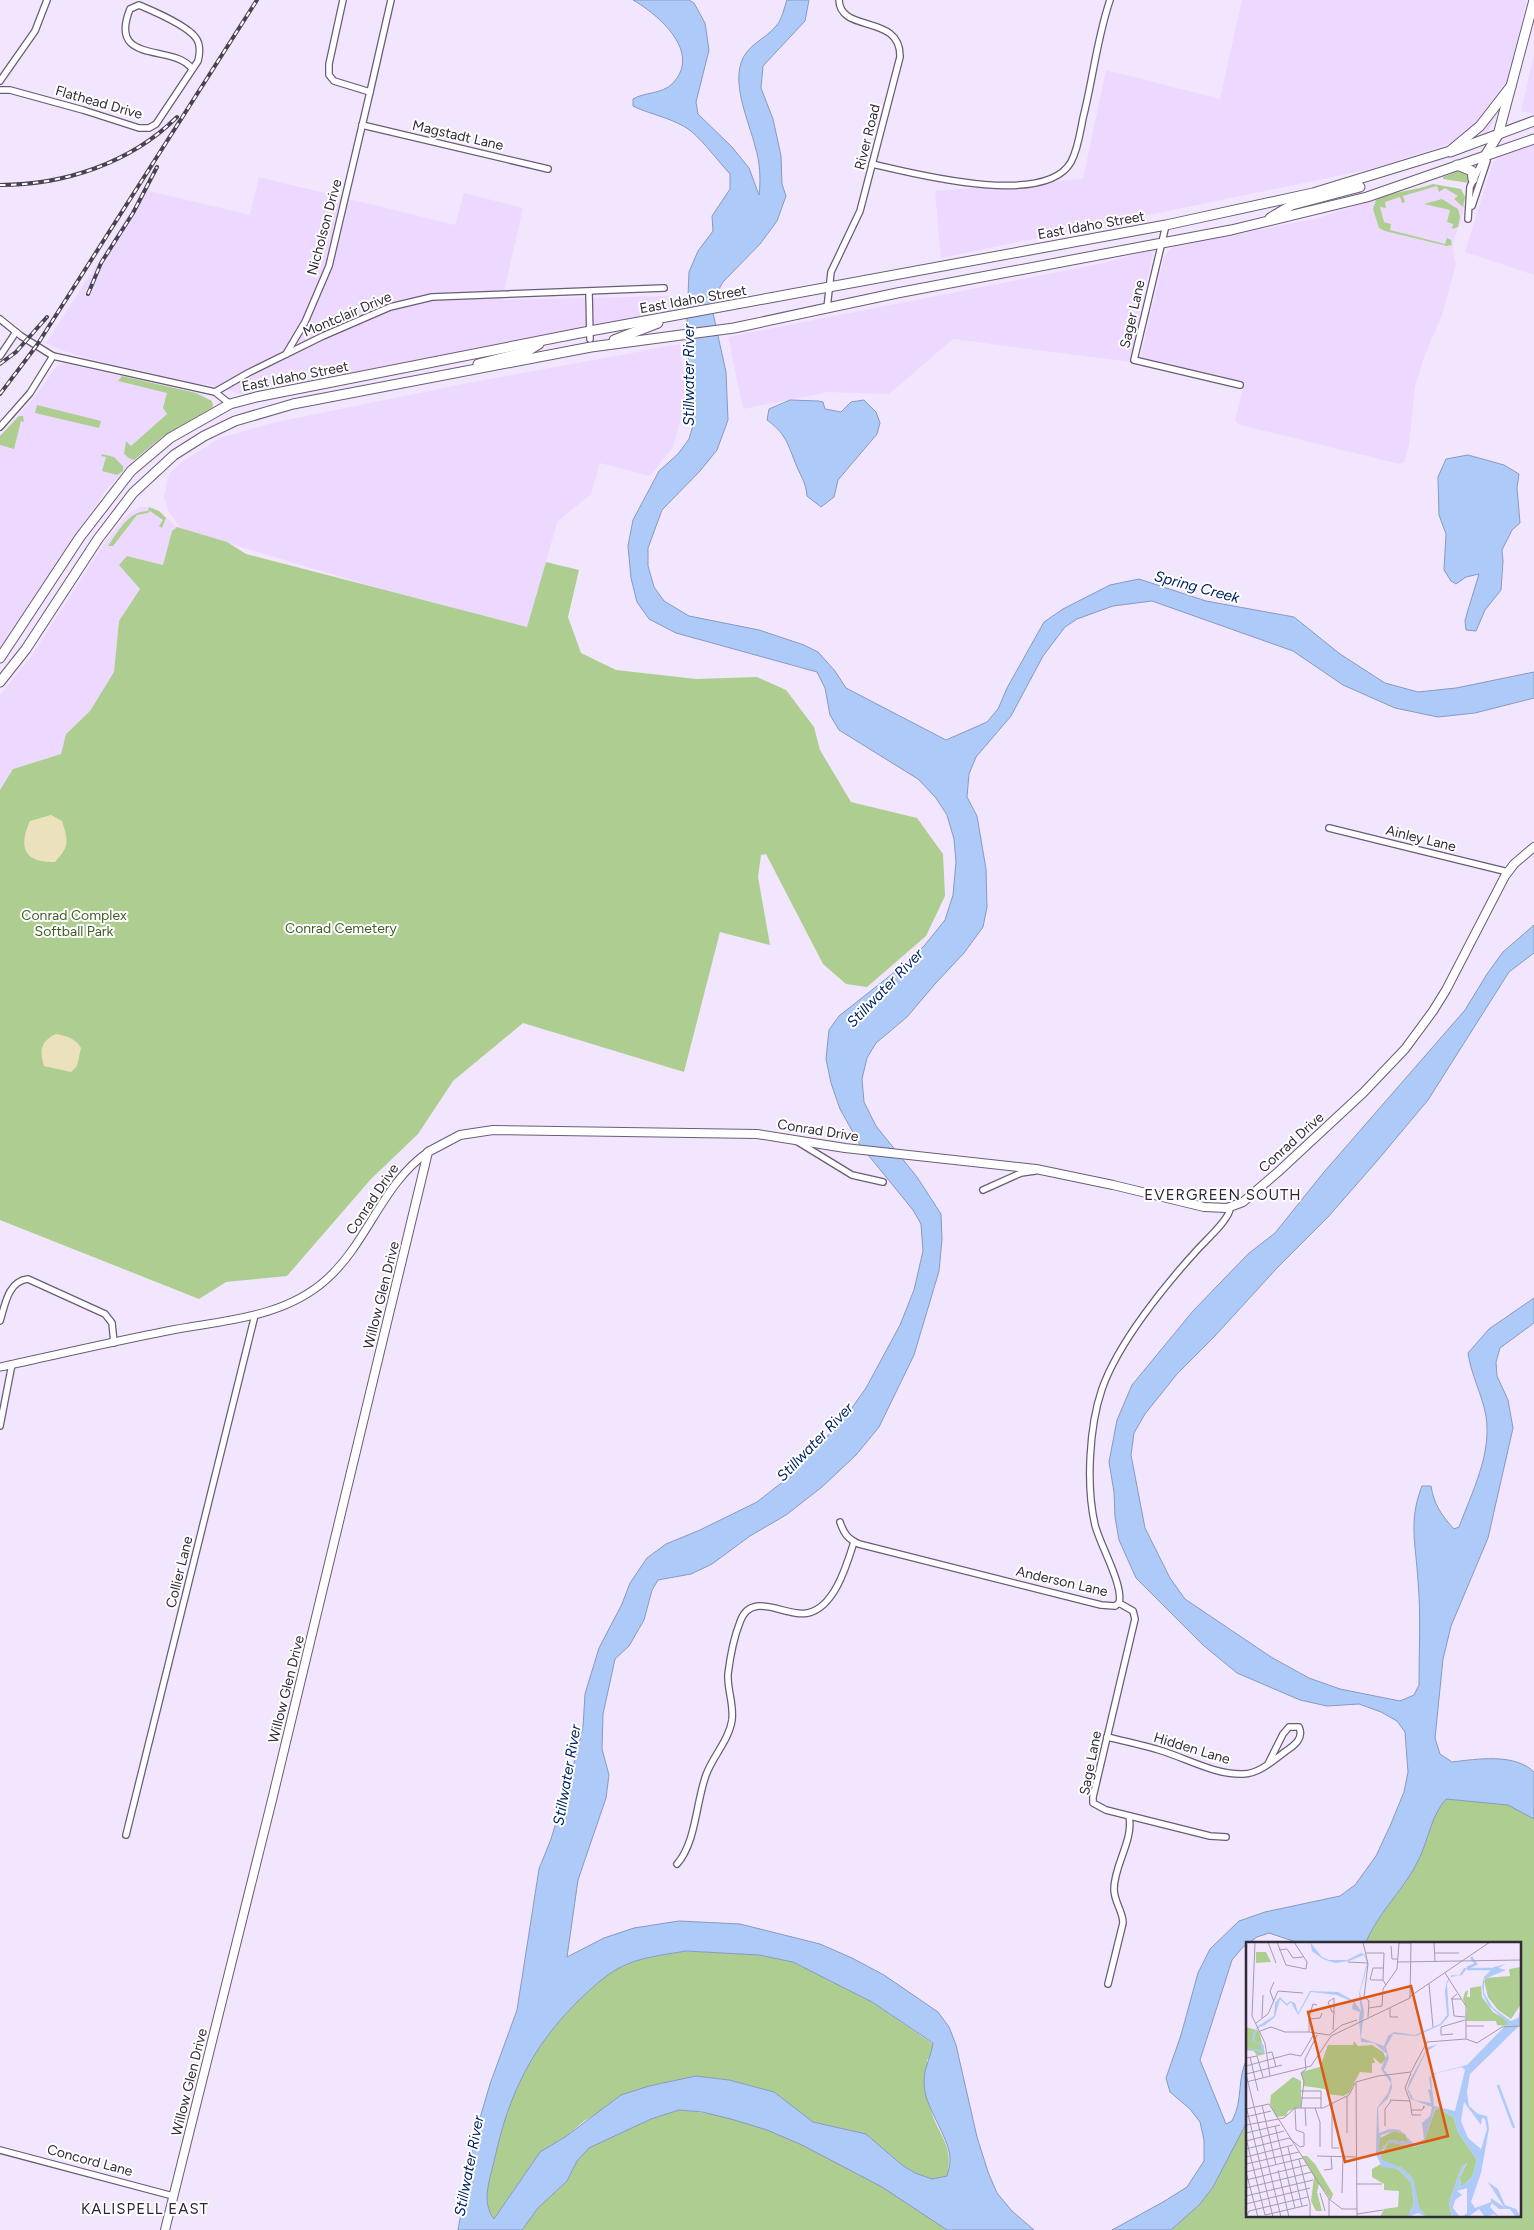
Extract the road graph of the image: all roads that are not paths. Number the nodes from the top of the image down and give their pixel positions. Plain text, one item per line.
1 (47, 0) edge
2 (343, 0) edge
3 (391, 0) edge
4 (839, 0) edge
5 (1110, 0) edge
6 (1534, 0) edge
7 (192, 70) junction
8 (0, 81) edge
9 (1513, 84) junction
10 (0, 90) edge
11 (370, 92) junction
12 (1534, 121) edge
13 (362, 125) junction
14 (1498, 136) junction
15 (1534, 139) edge
16 (1442, 154) junction
17 (1485, 156) junction
18 (872, 164) junction
19 (1456, 166) junction
20 (548, 169) dead end
21 (1473, 179) junction
22 (1360, 187) dead end
23 (1261, 223) junction
24 (1166, 225) junction
25 (1162, 242) junction
26 (829, 287) junction
27 (664, 288) dead end
28 (589, 292) junction
29 (827, 308) junction
30 (667, 318) junction
31 (0, 319) edge
32 (16, 332) junction
33 (590, 339) junction
34 (544, 341) junction
35 (0, 356) edge
36 (52, 356) junction
37 (280, 358) junction
38 (442, 377) junction
39 (1240, 386) dead end
40 (215, 392) junction
41 (230, 404) junction
42 (0, 427) edge
43 (0, 658) edge
44 (0, 682) edge
45 (1329, 828) dead end
46 (1534, 847) edge
47 (1508, 872) junction
48 (779, 1137) junction
49 (428, 1152) junction
50 (1044, 1170) junction
51 (883, 1182) dead end
52 (983, 1190) dead end
53 (1230, 1208) junction
54 (254, 1315) junction
55 (0, 1321) edge
56 (114, 1343) junction
57 (12, 1364) junction
58 (0, 1367) edge
59 (0, 1426) edge
60 (840, 1522) dead end
61 (854, 1542) junction
62 (1119, 1603) junction
63 (1107, 1737) junction
64 (1268, 1764) junction
65 (1129, 1816) junction
66 (126, 1835) dead end
67 (1226, 1837) dead end
68 (677, 1864) dead end
69 (1108, 1984) dead end
70 (0, 2150) edge
71 (173, 2196) junction
72 (165, 2230) edge

1 - 8 street
2 - 11 street
3 - 11 street, Nicholson Drive
4 - 18 street, River Road
5 - 18 street
6 - 9 main road
7 - 7 street
7 - 10 street, Flathead Drive
9 - 14 main road
9 - 16 main road
11 - 13 street, Nicholson Drive
12 - 14 main road, East Idaho Street
13 - 20 street, Magstadt Lane
13 - 37 street, Nicholson Drive
14 - 16 main road, East Idaho Street
14 - 17 main road
15 - 17 main road, East Idaho Street
16 - 24 main road, East Idaho Street
17 - 19 main road, East Idaho Street
17 - 21 street
17 - 21 street
18 - 26 street, River Road
19 - 21 main road
19 - 23 main road, East Idaho Street
22 - 23 main road
23 - 25 main road, East Idaho Street
24 - 25 street, Sager Lane
24 - 26 main road, East Idaho Street
25 - 29 main road, East Idaho Street
25 - 39 street, Sager Lane
26 - 29 street, River Road
26 - 30 main road, East Idaho Street
27 - 28 street, Montclair Drive
28 - 33 street
28 - 37 street, Montclair Drive
29 - 33 main road, East Idaho Street
30 - 33 main road, East Idaho Street
30 - 33 main road
31 - 32 street
32 - 35 street
32 - 36 street
33 - 34 main road, East Idaho Street
33 - 38 main road, East Idaho Street
34 - 38 main road
34 - 41 main road, East Idaho Street
36 - 40 street
36 - 42 street
37 - 40 street, Montclair Drive
38 - 44 main road, East Idaho Street
40 - 41 street
41 - 43 main road, East Idaho Street
45 - 47 street, Ainley Lane
46 - 47 main road, Conrad Drive
47 - 53 main road, Conrad Drive
48 - 49 main road, Conrad Drive
48 - 50 main road, Conrad Drive
48 - 51 street
49 - 54 street, Conrad Drive
49 - 71 main road, Willow Glen Drive
50 - 52 street
50 - 53 main road, Conrad Drive
53 - 62 street, Anderson Lane
54 - 56 street, Conrad Drive
54 - 66 street, Collier Lane
55 - 56 street
56 - 57 street, Conrad Drive
57 - 58 street, Conrad Drive
57 - 59 street
60 - 61 street
61 - 62 street, Anderson Lane
61 - 68 street
62 - 63 street, Sage Lane
63 - 64 street, Hidden Lane
63 - 65 street, Sage Lane
64 - 64 street, Hidden Lane
65 - 67 street, Sage Lane
65 - 69 street
70 - 71 street, Concord Lane
71 - 72 main road, Willow Glen Drive

